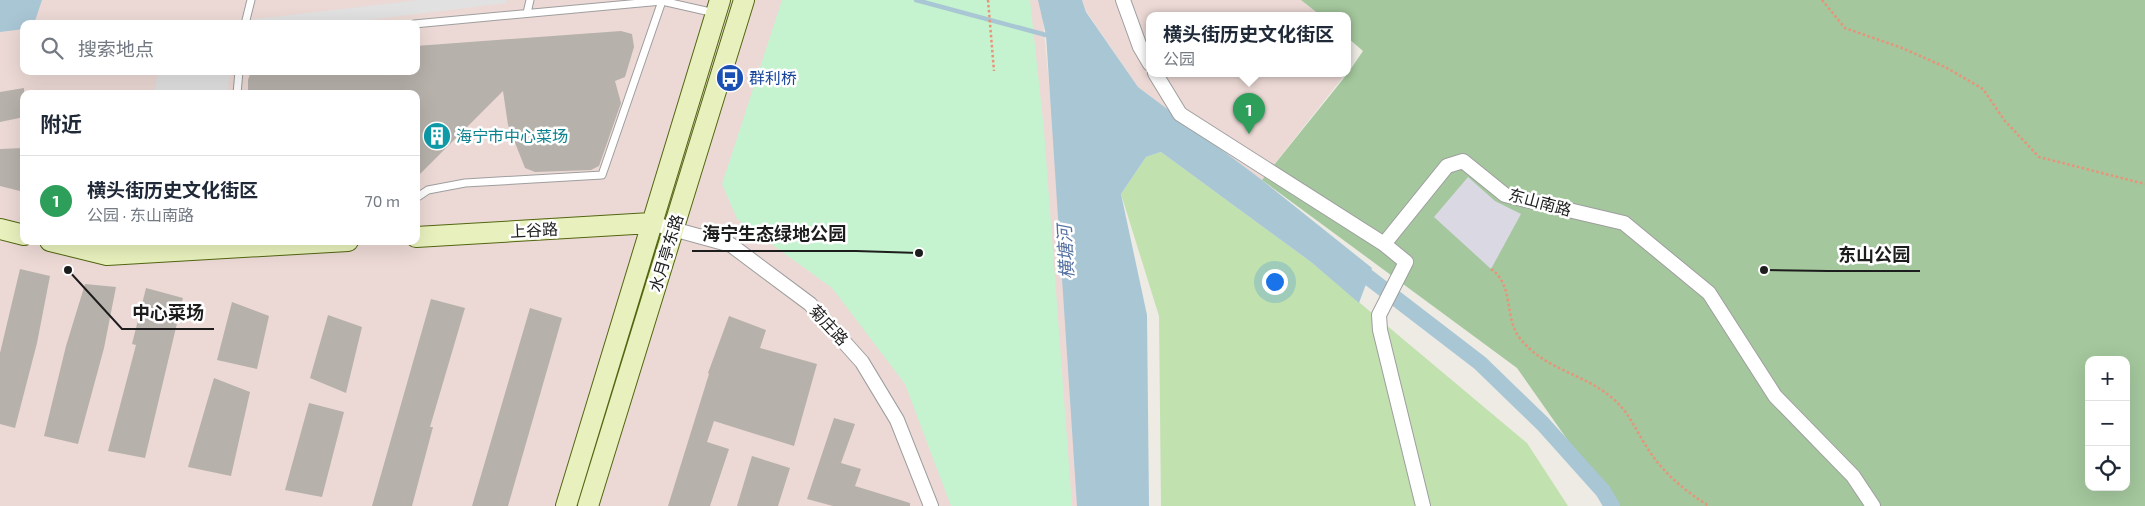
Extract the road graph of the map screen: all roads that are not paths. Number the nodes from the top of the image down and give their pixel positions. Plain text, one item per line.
1 (251, 0) edge
2 (530, 0) edge
3 (744, 0) edge
4 (1123, 0) edge
5 (662, 1) junction
6 (718, 7) edge
7 (527, 14) junction
8 (246, 20) edge
9 (420, 23) edge
10 (1146, 57) edge
11 (239, 75) edge
12 (1158, 77) edge
13 (237, 90) edge
14 (420, 195) edge
15 (651, 223) junction
16 (0, 229) edge
17 (673, 229) junction
18 (20, 234) edge
19 (420, 237) edge
20 (1384, 244) junction
21 (66, 245) edge
22 (230, 245) edge
23 (566, 506) edge
24 (588, 506) edge
25 (931, 506) edge
26 (1423, 506) edge
27 (1872, 506) edge

1 - 8 lane
2 - 7 lane
3 - 17 main road, 水月亭东路
4 - 10 street
5 - 6 lane
5 - 7 lane
5 - 14 lane
6 - 15 main road, 水月亭东路
7 - 9 lane
11 - 13 lane
12 - 20 street
15 - 17 street, 菊庄路
15 - 19 main road, 上谷路
15 - 23 main road, 水月亭东路
16 - 18 main road
17 - 24 main road, 水月亭东路
17 - 25 street, 菊庄路
20 - 26 street
20 - 27 street, 东山南路
21 - 22 main road

